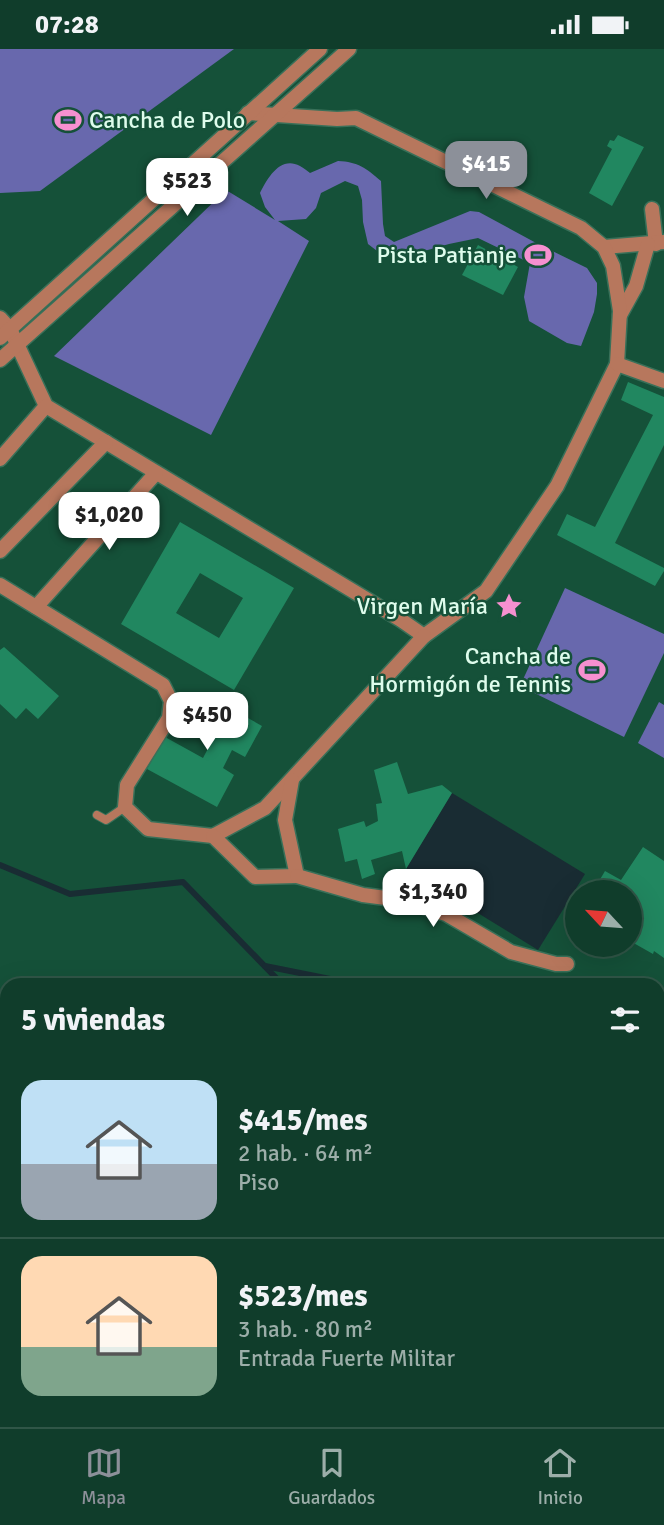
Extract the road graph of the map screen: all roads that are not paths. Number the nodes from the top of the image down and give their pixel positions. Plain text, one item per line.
1 (320, 49) edge
2 (349, 49) edge
3 (248, 113) junction
4 (276, 115) junction
5 (652, 209) dead end
6 (656, 243) edge
7 (604, 247) junction
8 (619, 317) junction
9 (0, 318) edge
10 (5, 334) edge
11 (17, 344) junction
12 (0, 360) edge
13 (617, 364) junction
14 (664, 381) edge
15 (46, 406) junction
16 (106, 442) junction
17 (0, 459) edge
18 (156, 473) junction
19 (0, 551) edge
20 (0, 585) edge
21 (36, 607) junction
22 (424, 636) junction
23 (292, 779) junction
24 (125, 807) junction
25 (97, 815) dead end
26 (214, 836) junction
27 (297, 876) junction
28 (567, 964) dead end

1 - 3 street
2 - 4 street
3 - 4 street
3 - 10 street
4 - 7 street
4 - 11 street
5 - 6 street
6 - 7 street
6 - 8 street
7 - 8 street
8 - 13 street
9 - 10 street
10 - 11 street
11 - 12 street
11 - 15 street
13 - 14 street
13 - 22 street
15 - 16 street
15 - 17 street
16 - 18 street
16 - 19 street
18 - 21 street
18 - 22 street
20 - 21 street
21 - 24 street
22 - 23 street
23 - 26 street
23 - 27 street
24 - 25 lane
24 - 26 street
26 - 27 street
27 - 28 street

